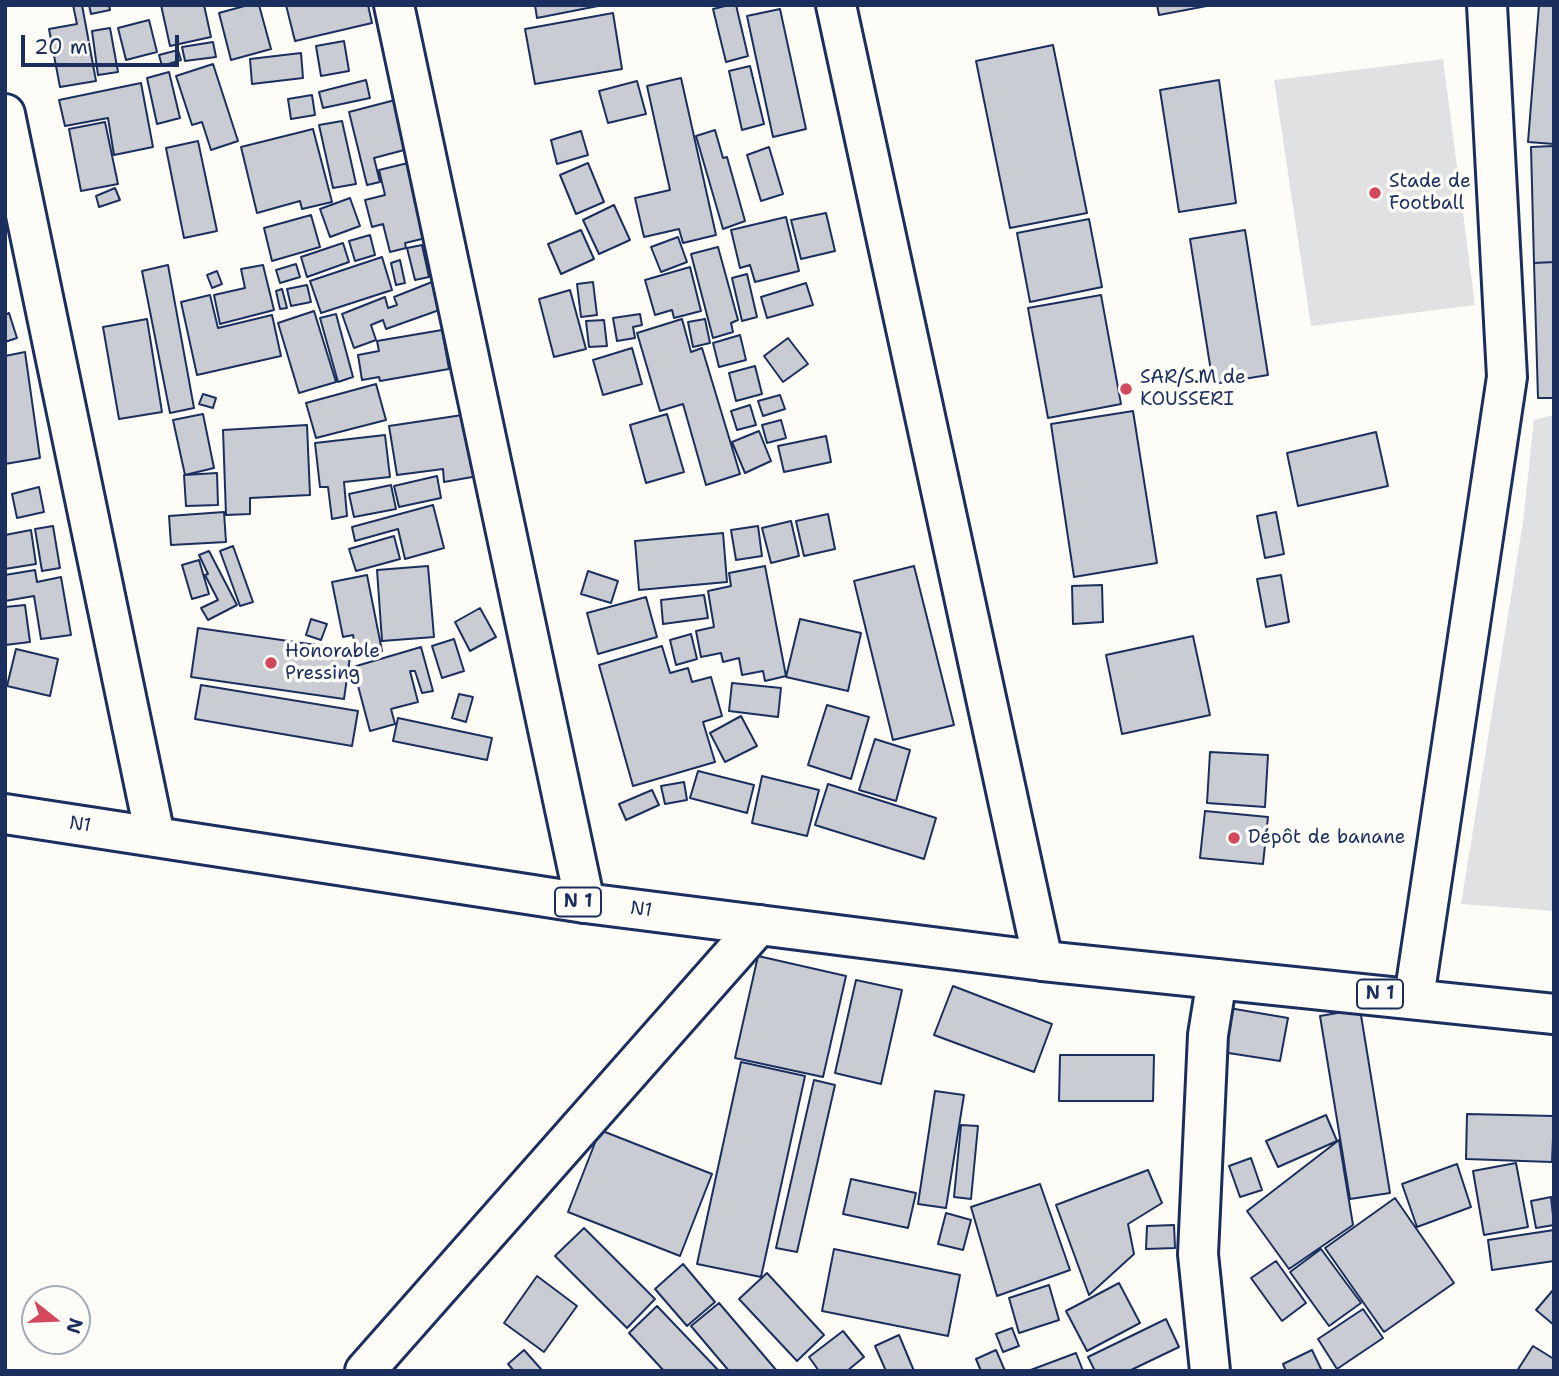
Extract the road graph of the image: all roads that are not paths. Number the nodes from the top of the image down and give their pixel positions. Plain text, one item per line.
1 (394, 5) edge
2 (836, 5) edge
3 (1487, 5) edge
4 (5, 114) edge
5 (5, 814) edge
6 (155, 836) junction
7 (585, 903) junction
8 (760, 925) junction
9 (1043, 961) junction
10 (1211, 978) junction
11 (1414, 998) junction
12 (1554, 1014) edge
13 (365, 1371) edge
14 (1210, 1371) edge

1 - 7 main road
2 - 9 main road
3 - 11 main road
4 - 6 main road
5 - 6 main road, N1 / N 1
6 - 7 main road, N1 / N 1
7 - 8 main road, N1 / N 1
8 - 9 main road, N1 / N 1
8 - 13 main road
9 - 10 main road, N1 / N 1
10 - 11 main road, N 1
10 - 14 main road
11 - 12 main road, N 1

